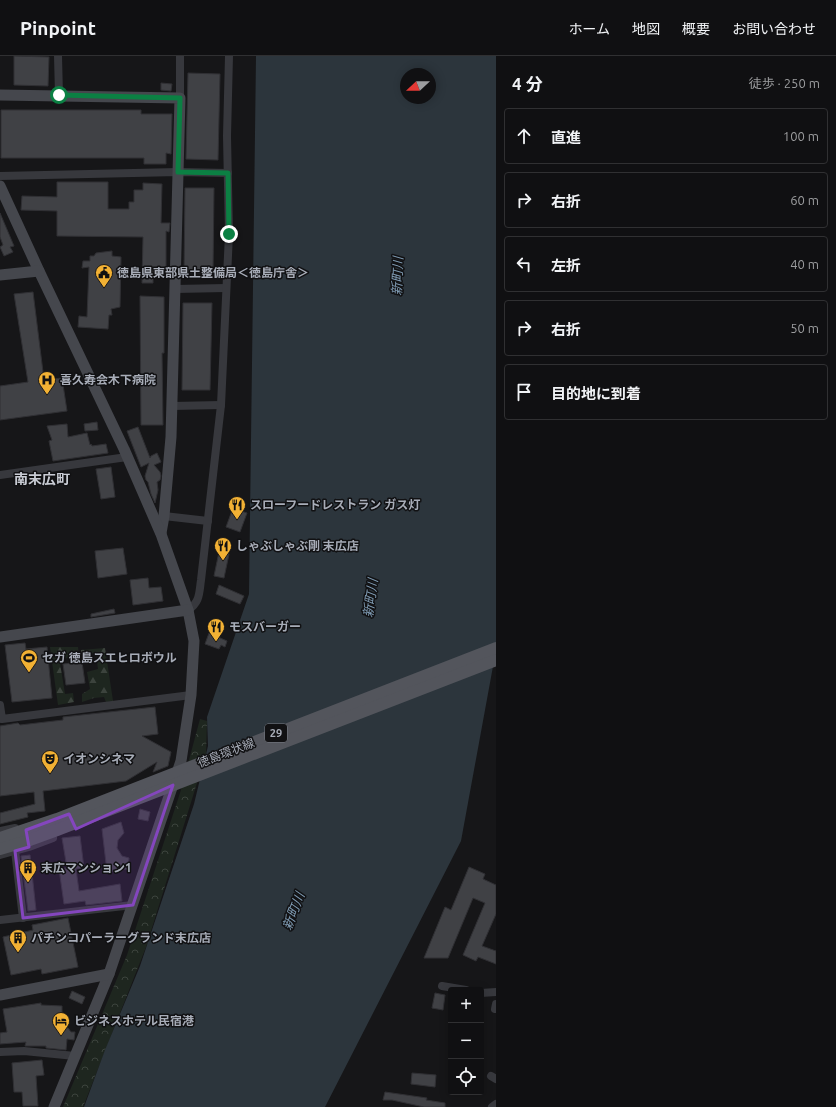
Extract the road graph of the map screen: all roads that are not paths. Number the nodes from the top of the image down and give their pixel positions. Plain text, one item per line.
1 (58, 56) edge
2 (180, 56) edge
3 (229, 56) edge
4 (0, 95) edge
5 (59, 95) junction
6 (180, 98) junction
7 (178, 172) junction
8 (228, 173) junction
9 (0, 176) edge
10 (0, 186) edge
11 (39, 271) junction
12 (0, 275) edge
13 (175, 288) junction
14 (226, 288) junction
15 (172, 406) junction
16 (221, 406) junction
17 (127, 457) junction
18 (0, 475) edge
19 (164, 516) junction
20 (208, 521) junction
21 (161, 534) junction
22 (188, 610) junction
23 (0, 637) edge
24 (496, 648) edge
25 (496, 660) edge
26 (190, 695) junction
27 (0, 704) edge
28 (174, 781) junction
29 (162, 787) junction
30 (68, 812) junction
31 (25, 826) junction
32 (76, 829) junction
33 (0, 831) edge
34 (0, 838) edge
35 (28, 847) junction
36 (0, 849) edge
37 (15, 852) junction
38 (0, 855) edge
39 (134, 905) junction
40 (23, 918) junction
41 (0, 920) edge
42 (109, 974) junction
43 (442, 986) dead end
44 (448, 987) edge
45 (496, 992) edge
46 (484, 993) edge
47 (0, 995) edge
48 (0, 1052) edge
49 (75, 1056) junction
50 (496, 1104) edge
51 (54, 1107) edge
52 (492, 1107) edge

1 - 5 street
2 - 6 street
3 - 8 street
4 - 5 street
5 - 6 street
6 - 7 street
7 - 8 street
7 - 9 street
7 - 13 street
8 - 14 street
10 - 11 street
11 - 12 street
11 - 17 street
13 - 14 street
13 - 15 street
14 - 16 street
15 - 16 street
15 - 19 street
16 - 20 street
17 - 18 street
17 - 21 street
19 - 20 street
19 - 21 street
20 - 22 street
21 - 22 street
22 - 23 street
22 - 26 street
24 - 34 main road, 徳島環状線 / 29, bridge
25 - 36 main road, 徳島環状線 / 29, bridge
26 - 27 street
26 - 28 street
28 - 29 street
28 - 39 street
29 - 30 street
29 - 32 street
30 - 31 street
30 - 32 street
31 - 33 street
31 - 35 street
32 - 35 street
35 - 37 street
37 - 38 street
37 - 40 street
39 - 40 street
39 - 42 street
40 - 41 street
42 - 47 street
42 - 49 street
43 - 44 street
45 - 46 street
48 - 49 street
49 - 51 street
50 - 52 street

